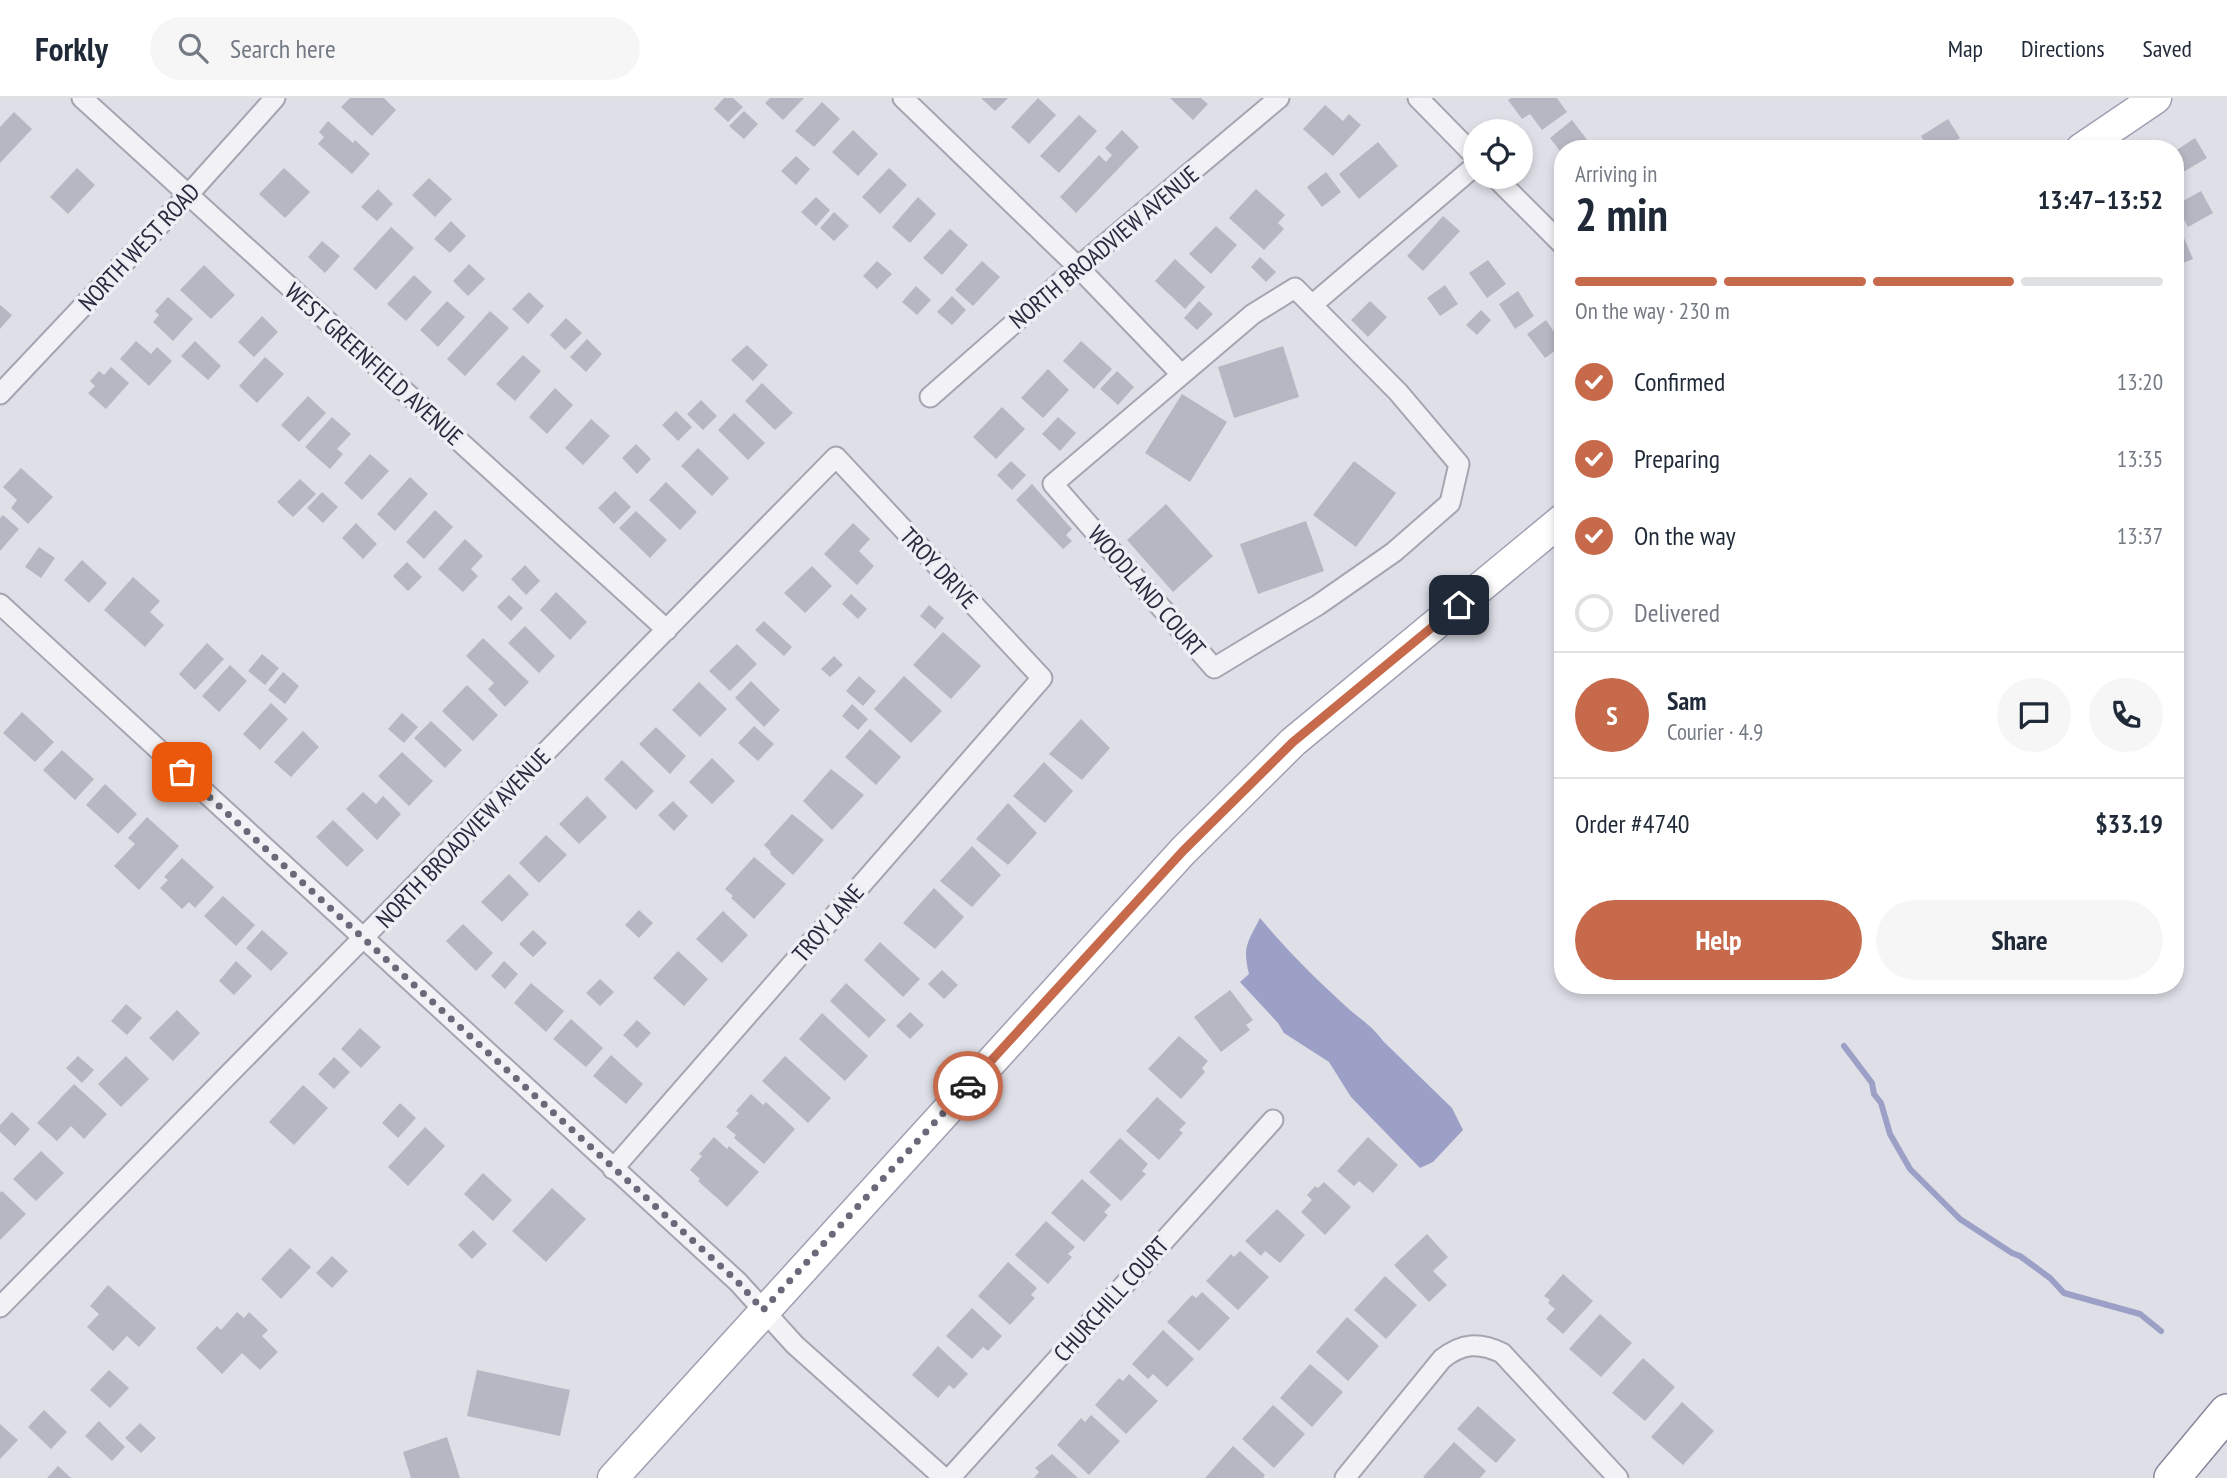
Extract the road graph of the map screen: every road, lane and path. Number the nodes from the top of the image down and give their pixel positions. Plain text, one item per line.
1 (82, 98) edge
2 (275, 98) edge
3 (903, 98) edge
4 (1279, 98) edge
5 (1418, 98) edge
6 (2156, 98) edge
7 (2094, 140) edge
8 (1463, 144) edge
9 (1463, 176) edge
10 (1507, 189) edge
11 (188, 195) junction
12 (1554, 237) edge
13 (1078, 267) junction
14 (1312, 305) junction
15 (1181, 374) junction
16 (0, 394) edge
17 (930, 397) dead end
18 (836, 457) joint
19 (1554, 526) edge
20 (0, 604) edge
21 (667, 630) junction
22 (1042, 678) joint
23 (365, 939) junction
24 (1273, 1120) dead end
25 (613, 1169) junction
26 (0, 1307) edge
27 (763, 1310) junction
28 (2227, 1412) edge
29 (612, 1478) edge
30 (944, 1478) edge
31 (950, 1478) edge
32 (1345, 1478) edge
33 (1618, 1478) edge
34 (2172, 1478) edge

1 - 11 street, WEST GREENFIELD AVENUE
2 - 11 street, NORTH WEST ROAD
3 - 13 street
4 - 13 street, NORTH BROADVIEW AVENUE
5 - 8 street
6 - 7 main road
9 - 14 street
10 - 12 street
11 - 16 street, NORTH WEST ROAD
11 - 21 street, WEST GREENFIELD AVENUE
13 - 15 street
13 - 17 street, NORTH BROADVIEW AVENUE
14 - 15 street, WOODLAND COURT
14 - 15 street, WOODLAND COURT
18 - 21 street, NORTH BROADVIEW AVENUE
18 - 22 street, TROY DRIVE
19 - 27 main road
20 - 23 street
21 - 23 street, NORTH BROADVIEW AVENUE
22 - 25 street, TROY LANE
23 - 25 street
23 - 26 street, NORTH BROADVIEW AVENUE
24 - 31 street, CHURCHILL COURT
25 - 27 street
27 - 29 main road
27 - 30 street
28 - 34 highway
32 - 33 street

